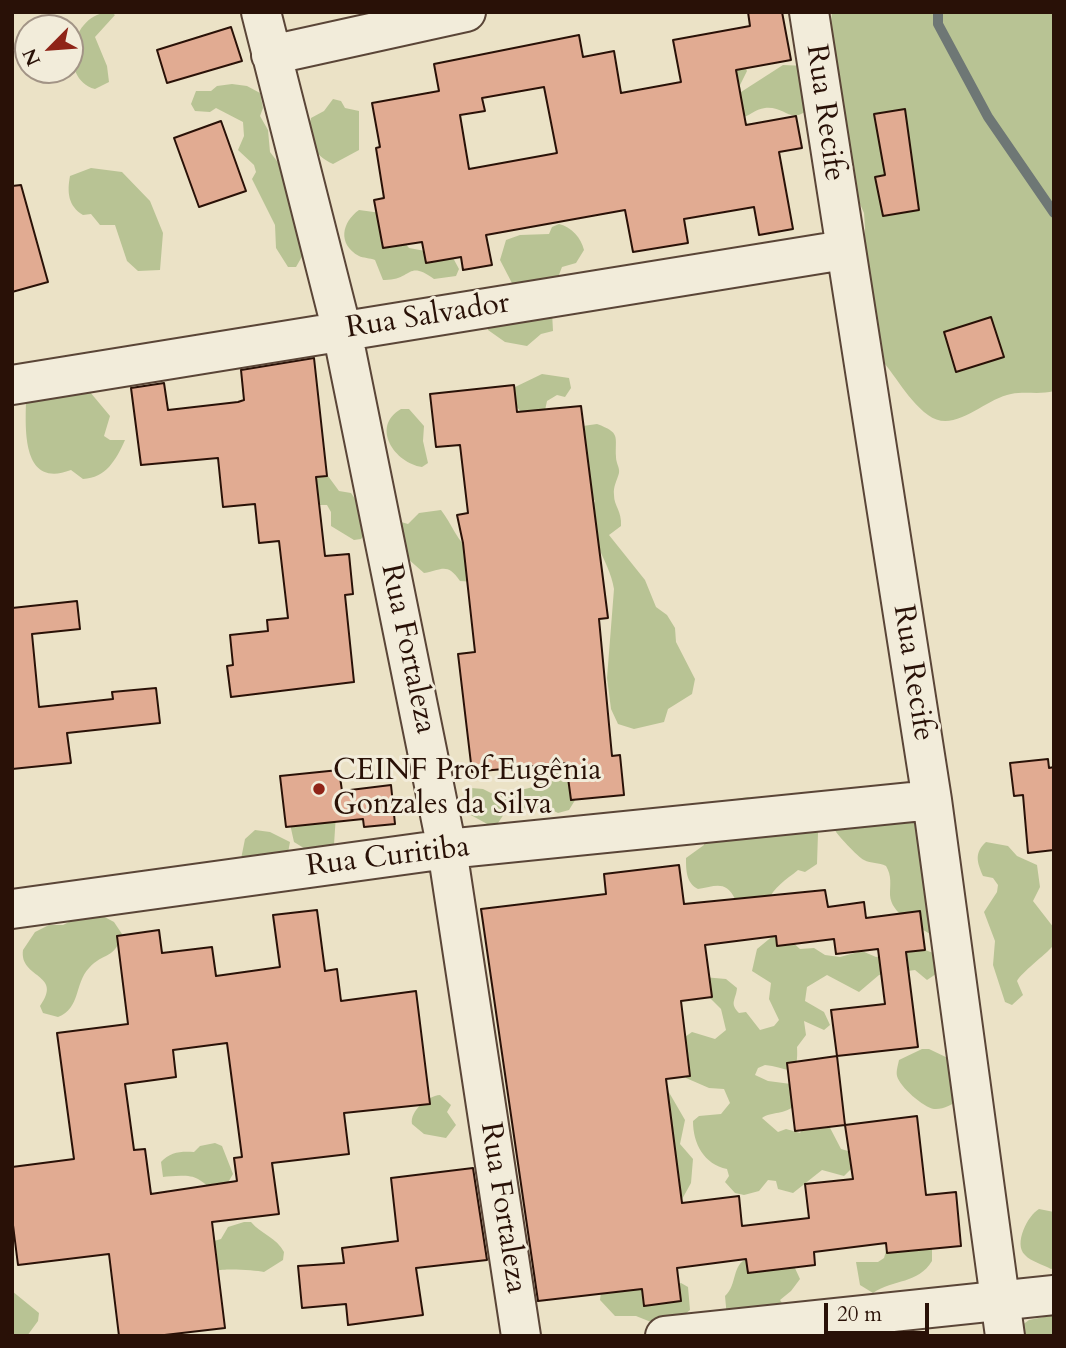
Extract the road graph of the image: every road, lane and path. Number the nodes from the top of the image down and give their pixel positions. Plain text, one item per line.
1 (261, 12) edge
2 (466, 12) edge
3 (809, 12) edge
4 (271, 55) junction
5 (844, 250) junction
6 (342, 331) junction
7 (12, 385) edge
8 (932, 800) junction
9 (447, 849) junction
10 (12, 909) edge
11 (1054, 1295) edge
12 (1002, 1318) edge
13 (521, 1336) edge
14 (665, 1336) edge

1 - 4 street, Rua Fortaleza
2 - 4 street
3 - 5 street, Rua Recife
4 - 6 street, Rua Fortaleza
5 - 6 street, Rua Salvador
5 - 8 street, Rua Recife
6 - 7 street, Rua Salvador
6 - 9 street, Rua Fortaleza
8 - 9 street, Rua Curitiba
8 - 12 street, Rua Recife
9 - 10 street, Rua Curitiba
9 - 13 street, Rua Fortaleza
11 - 12 street
12 - 14 street

